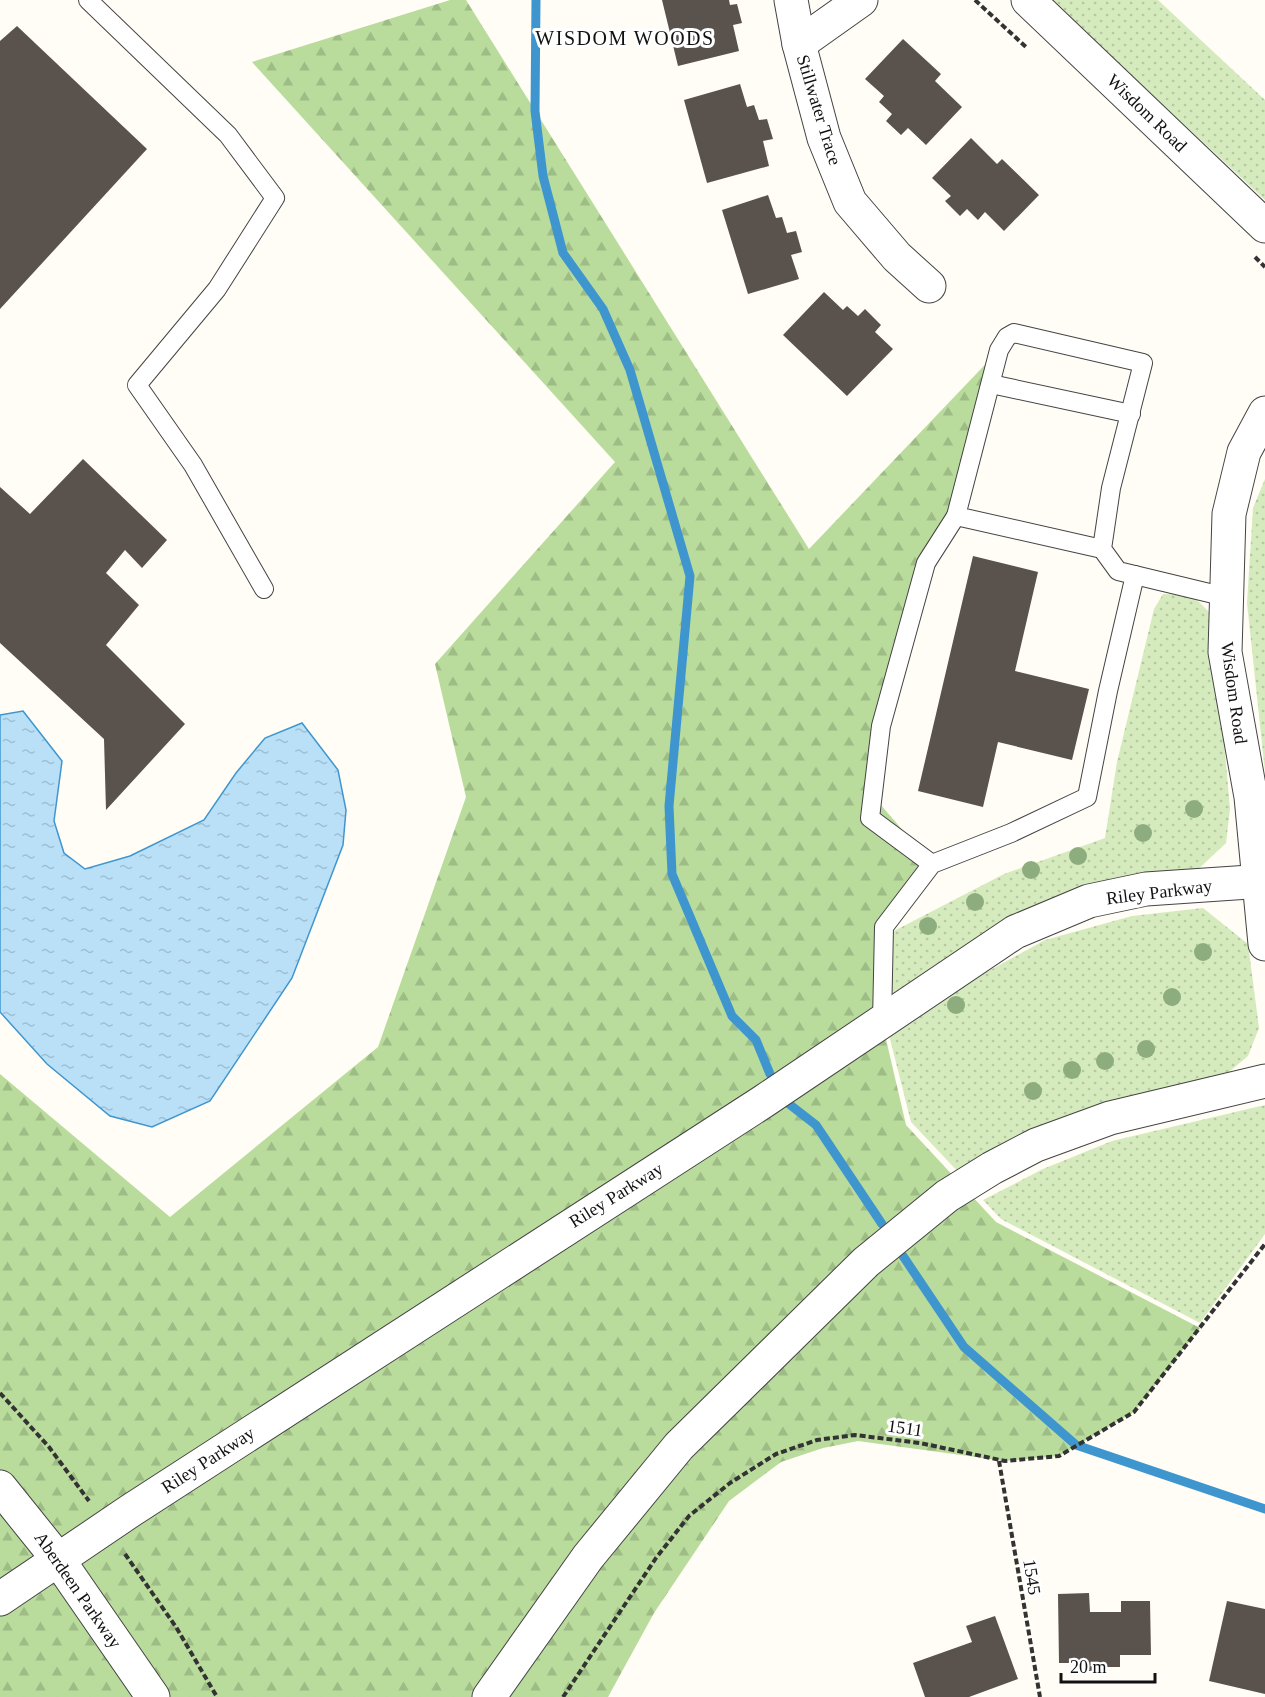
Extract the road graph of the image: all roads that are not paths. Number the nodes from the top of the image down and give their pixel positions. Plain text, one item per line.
1 (88, 0) edge
2 (791, 0) edge
3 (861, 0) edge
4 (1028, 0) edge
5 (799, 44) junction
6 (1265, 226) edge
7 (929, 286) dead end
8 (991, 384) junction
9 (1265, 413) edge
10 (1131, 414) junction
11 (956, 516) junction
12 (1102, 549) junction
13 (1135, 574) junction
14 (264, 589) dead end
15 (1226, 597) junction
16 (932, 864) junction
17 (1261, 881) edge
18 (1265, 944) edge
19 (882, 1022) junction
20 (1265, 1081) edge
21 (0, 1487) edge
22 (57, 1558) junction
23 (0, 1599) edge
24 (153, 1697) edge
25 (489, 1697) edge

1 - 14 lane
2 - 5 street, Stillwater Trace
3 - 5 street, Stillwater Trace
4 - 6 street, Wisdom Road
5 - 7 street, Stillwater Trace
8 - 10 lane
8 - 10 lane
8 - 11 lane
9 - 15 street, Wisdom Road
10 - 12 lane
11 - 12 lane
11 - 16 lane
12 - 13 lane
13 - 15 lane
13 - 16 lane
15 - 17 street, Wisdom Road
16 - 19 lane
17 - 18 street, Wisdom Road
17 - 19 street, Riley Parkway
19 - 22 street, Riley Parkway
20 - 25 street
21 - 22 street, Aberdeen Parkway
22 - 23 street, Riley Parkway
22 - 24 street, Aberdeen Parkway

